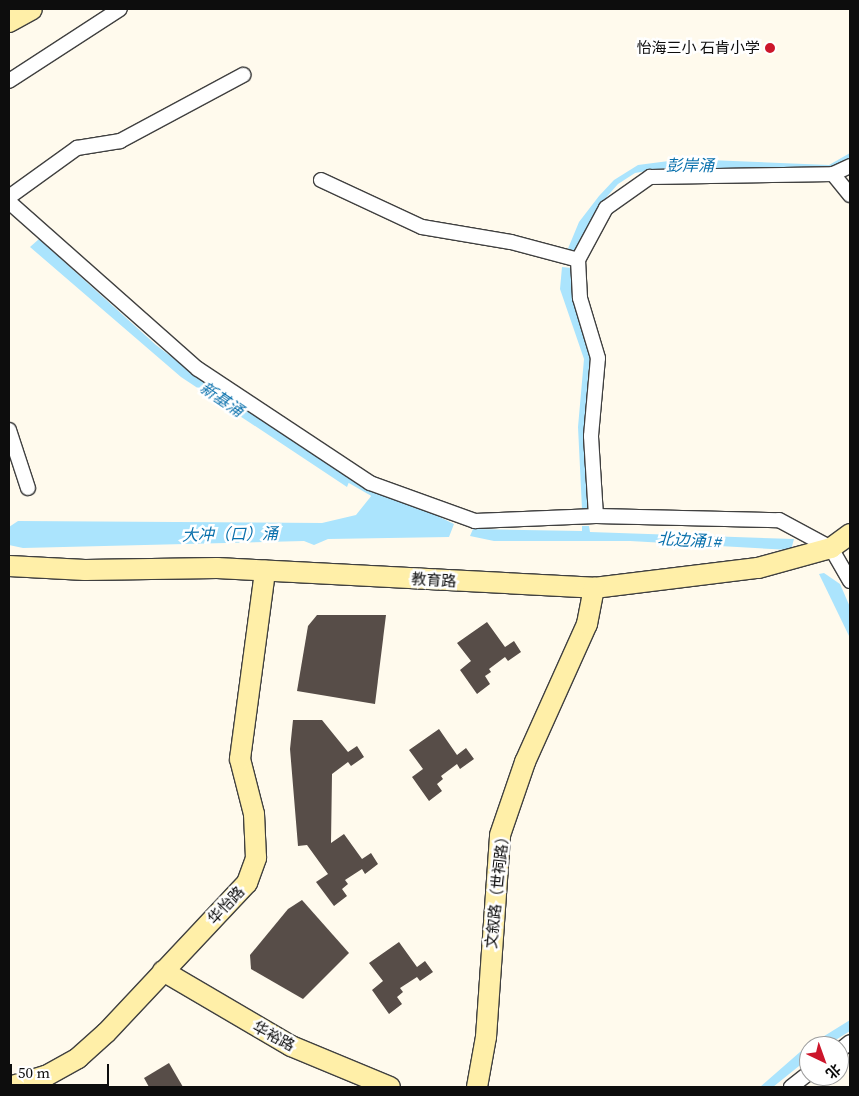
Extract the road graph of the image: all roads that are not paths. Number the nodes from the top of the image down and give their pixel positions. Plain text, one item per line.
1 (32, 9) edge
2 (120, 9) edge
3 (9, 22) edge
4 (243, 75) dead end
5 (9, 81) edge
6 (850, 166) edge
7 (833, 174) junction
8 (322, 180) dead end
9 (850, 195) edge
10 (9, 197) edge
11 (9, 202) edge
12 (578, 260) junction
13 (9, 430) edge
14 (28, 488) dead end
15 (596, 516) junction
16 (850, 534) edge
17 (831, 548) junction
18 (9, 566) edge
19 (265, 571) junction
20 (850, 581) edge
21 (594, 588) junction
22 (164, 972) junction
23 (9, 1087) edge
24 (390, 1087) edge
25 (477, 1087) edge

1 - 3 street
2 - 5 street
4 - 10 street
6 - 7 street
7 - 9 street
7 - 12 street
8 - 12 street
11 - 15 street
12 - 15 street
13 - 14 street
15 - 17 street
16 - 17 street, 教育路
17 - 20 street
17 - 21 street, 教育路
18 - 19 street, 教育路
19 - 21 street, 教育路
19 - 22 street, 华怡路
21 - 25 street, 文叙路（世祠路）
22 - 23 street, 华怡路
22 - 24 street, 华裕路

